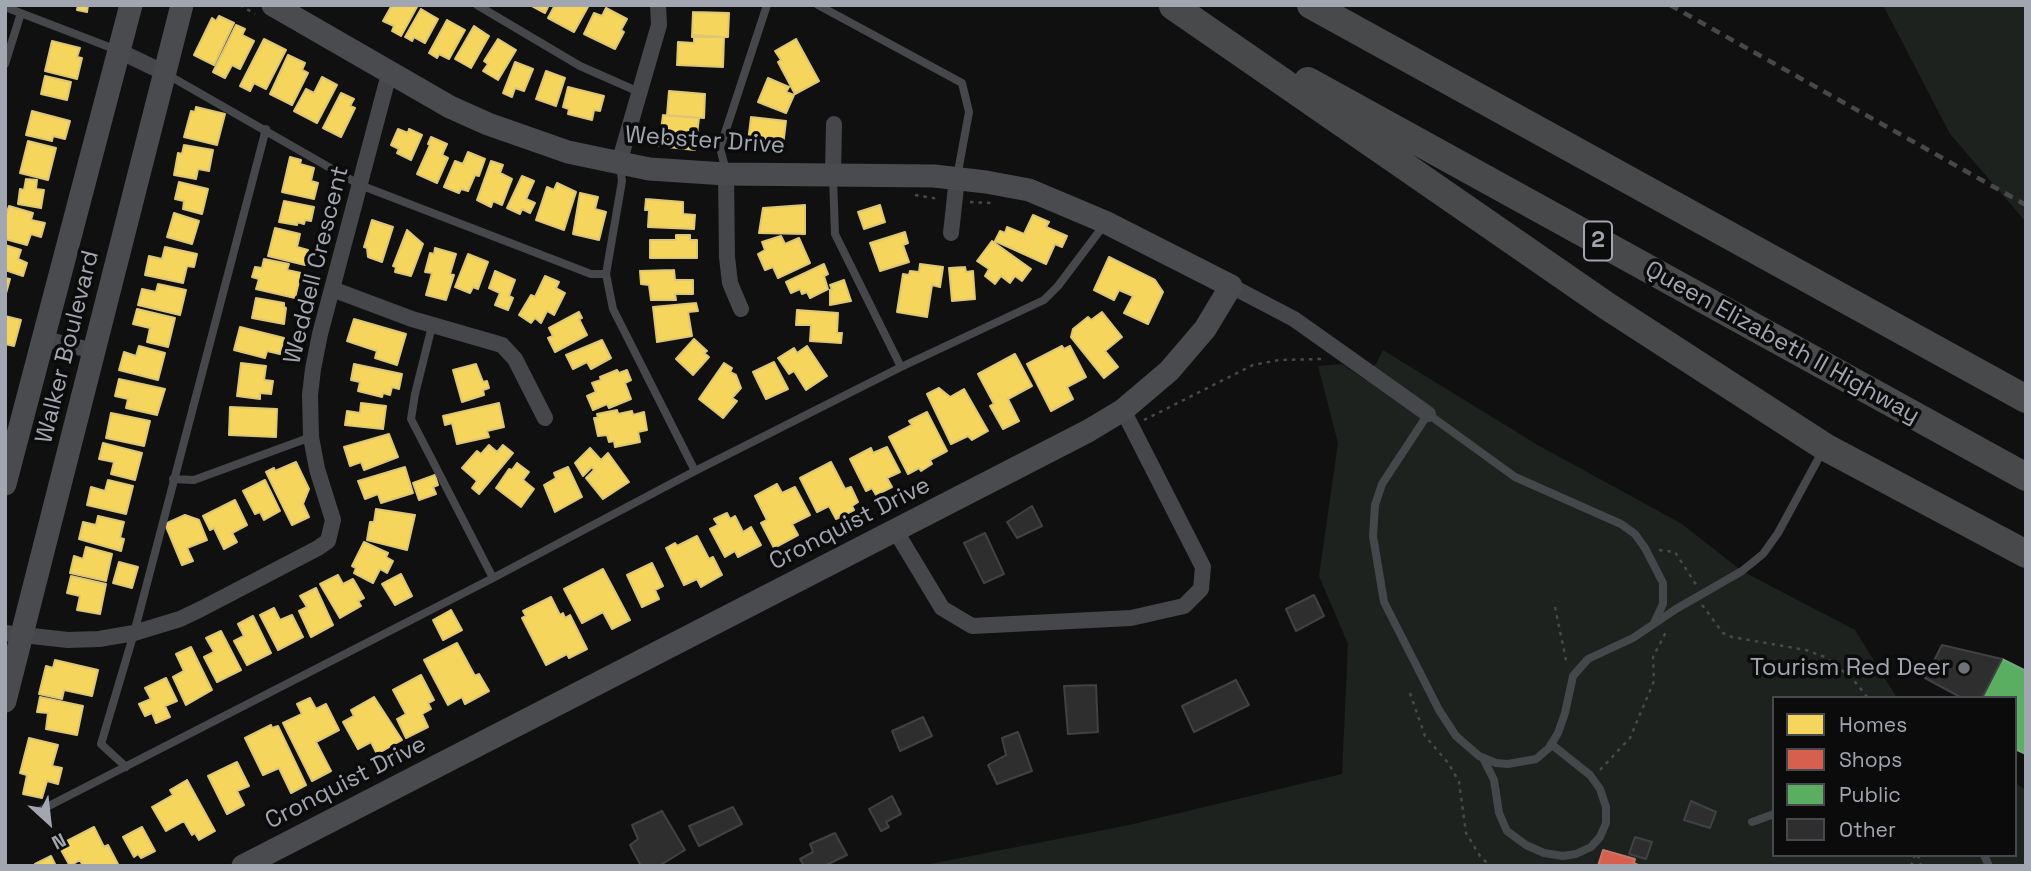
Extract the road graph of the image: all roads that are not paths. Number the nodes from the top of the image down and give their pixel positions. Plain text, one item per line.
1 (131, 5) edge
2 (182, 5) edge
3 (273, 5) edge
4 (477, 5) edge
5 (658, 5) edge
6 (767, 5) edge
7 (818, 5) edge
8 (1311, 5) edge
9 (1172, 6) edge
10 (5, 7) edge
11 (21, 13) junction
12 (119, 51) junction
13 (5, 64) edge
14 (165, 73) junction
15 (389, 74) junction
16 (639, 92) junction
17 (834, 124) dead end
18 (266, 129) junction
19 (619, 163) junction
20 (726, 174) junction
21 (833, 174) junction
22 (957, 178) junction
23 (360, 185) junction
24 (1105, 222) junction
25 (951, 233) dead end
26 (606, 274) junction
27 (1231, 286) junction
28 (332, 289) junction
29 (741, 309) dead end
30 (432, 326) junction
31 (45, 340) junction
32 (94, 351) junction
33 (901, 367) junction
34 (2026, 399) edge
35 (1123, 410) junction
36 (1428, 415) junction
37 (545, 418) dead end
38 (311, 437) junction
39 (1825, 447) junction
40 (695, 471) junction
41 (2026, 477) edge
42 (173, 479) junction
43 (5, 484) edge
44 (895, 530) junction
45 (2026, 554) edge
46 (493, 579) junction
47 (1654, 623) junction
48 (13, 634) edge
49 (134, 634) junction
50 (5, 701) edge
51 (1551, 744) junction
52 (1483, 758) junction
53 (125, 766) junction
54 (38, 811) dead end
55 (1772, 815) edge
56 (1752, 822) dead end
57 (243, 866) edge

1 - 12 street, Walker Boulevard
2 - 14 street, Walker Boulevard
3 - 15 street, Webster Drive
4 - 16 lane
5 - 16 street
6 - 20 lane
7 - 22 lane
8 - 34 highway
9 - 39 highway
9 - 41 highway, Queen Elizabeth II Highway / 2
10 - 11 lane
11 - 12 lane
11 - 13 lane
12 - 14 street
12 - 31 street, Walker Boulevard
14 - 18 lane
14 - 32 street, Walker Boulevard
15 - 19 street, Webster Drive
15 - 23 street, Weddell Crescent
16 - 19 street
17 - 21 street
18 - 23 lane
18 - 42 lane
19 - 20 street, Webster Drive
19 - 26 lane
20 - 21 street, Webster Drive
20 - 29 street
21 - 22 street, Webster Drive
21 - 33 lane
22 - 24 street, Webster Drive
22 - 25 street
23 - 26 lane
23 - 28 street, Weddell Crescent
24 - 27 street, Webster Drive
24 - 33 lane
26 - 40 lane
27 - 35 street, Cronquist Drive
27 - 36 street
28 - 30 street
28 - 38 street, Weddell Crescent
30 - 37 street
30 - 46 lane
31 - 32 street
31 - 43 street, Walker Boulevard
32 - 48 street, Walker Boulevard
33 - 40 lane
35 - 44 street, Cronquist Drive
35 - 44 street
36 - 47 lane
36 - 52 lane
38 - 42 lane
38 - 49 street, Weddell Crescent
39 - 45 highway
39 - 47 lane
40 - 46 lane
42 - 49 lane
44 - 57 street, Cronquist Drive
46 - 53 lane
47 - 51 lane
48 - 49 street, Weddell Crescent
48 - 50 street, Walker Boulevard
49 - 53 lane
51 - 52 lane
51 - 52 lane
53 - 54 lane
55 - 56 lane

